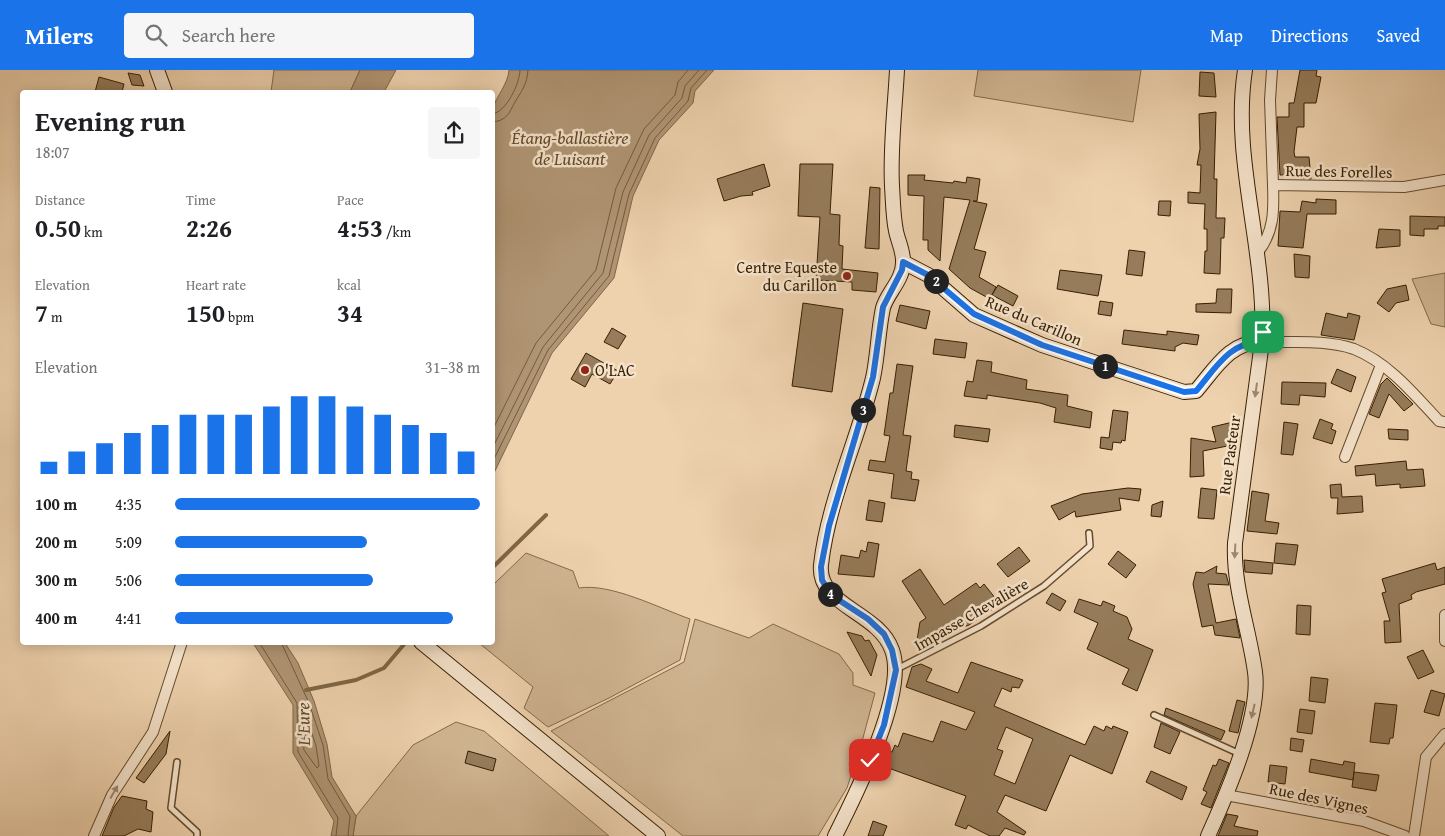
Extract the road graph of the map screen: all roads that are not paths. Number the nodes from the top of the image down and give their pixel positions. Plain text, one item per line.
1 (157, 70) edge
2 (896, 70) edge
3 (1245, 70) edge
4 (1272, 70) edge
5 (164, 90) edge
6 (1445, 180) edge
7 (1272, 185) junction
8 (1258, 252) junction
9 (903, 262) junction
10 (1262, 342) junction
11 (1381, 365) junction
12 (1445, 422) edge
13 (1345, 457) dead end
14 (1089, 533) dead end
15 (1445, 615) edge
16 (1445, 640) edge
17 (181, 645) edge
18 (425, 645) edge
19 (896, 670) junction
20 (1154, 715) dead end
21 (1445, 734) edge
22 (1240, 754) junction
23 (177, 762) dead end
24 (1226, 795) junction
25 (94, 836) edge
26 (197, 836) edge
27 (658, 836) edge
28 (835, 836) edge
29 (1208, 836) edge
30 (1405, 836) edge
31 (1414, 836) edge

1 - 5 street
2 - 9 street
3 - 8 street, Rue Pasteur
4 - 7 street
6 - 7 street, Rue des Forelles
7 - 8 street, Rue des Forelles
8 - 10 street, Rue Pasteur
9 - 10 street, Rue du Carillon
9 - 19 street
10 - 11 street
10 -> 22 street, Rue Pasteur
11 - 12 street
11 - 13 street
14 - 19 lane, Impasse Chevalière
15 - 16 street
25 -> 17 street
18 - 27 street
19 - 28 street
20 - 22 lane
21 - 31 street
22 - 24 street, Rue Pasteur
23 - 26 lane
24 - 29 street, Rue Pasteur
24 - 30 street, Rue des Vignes

